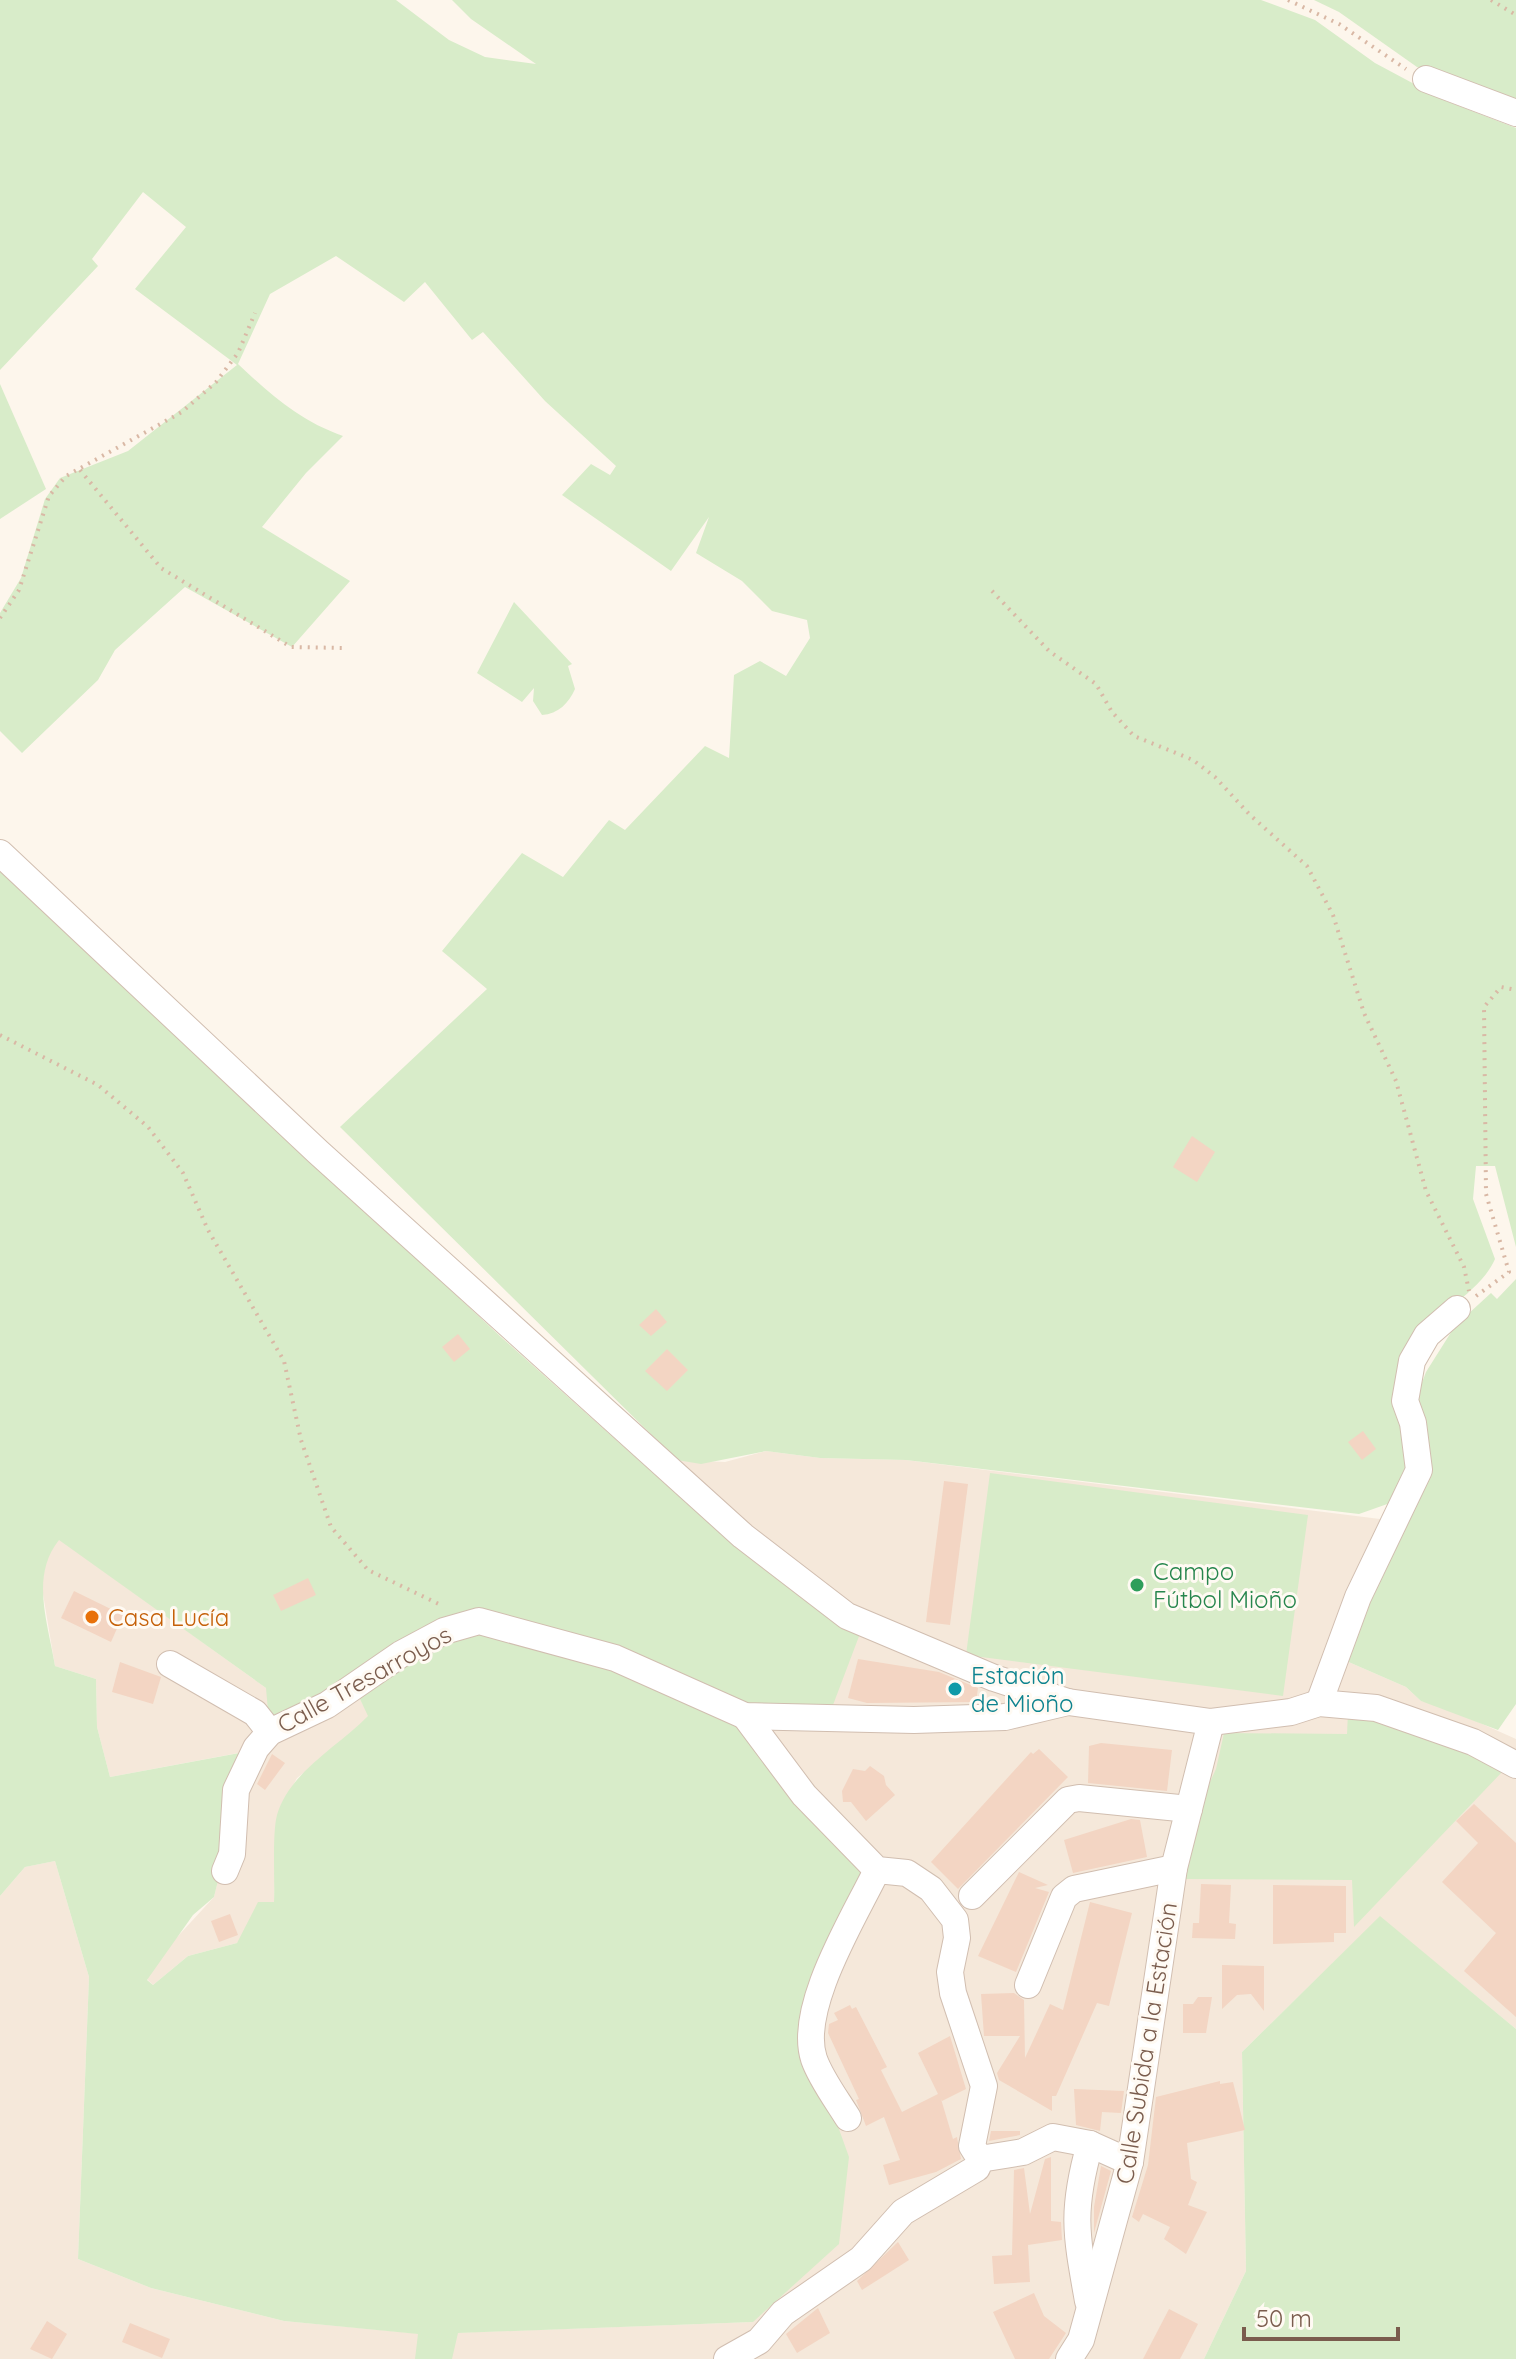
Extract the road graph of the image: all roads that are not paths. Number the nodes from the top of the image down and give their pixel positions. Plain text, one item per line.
1 (1426, 79) road end
2 (1516, 113) edge
3 (0, 853) edge
4 (1457, 1309) dead end
5 (170, 1664) dead end
6 (1068, 1702) junction
7 (1319, 1703) junction
8 (745, 1716) junction
9 (1211, 1722) junction
10 (270, 1732) junction
11 (1516, 1765) edge
12 (1189, 1809) junction
13 (1174, 1868) junction
14 (877, 1870) junction
15 (225, 1871) dead end
16 (972, 1896) dead end
17 (1028, 1985) dead end
18 (848, 2118) dead end
19 (1090, 2144) junction
20 (980, 2159) junction
21 (1130, 2162) junction
22 (1089, 2305) junction
23 (761, 2350) edge
24 (727, 2359) edge
25 (1069, 2359) edge

1 - 2 street
3 - 6 street
4 - 7 street
5 - 10 street
6 - 8 street, Calle Tresarroyos
6 - 9 street
7 - 9 street
7 - 11 street
8 - 10 street, Calle Tresarroyos
8 - 14 street
9 - 12 street, Calle Subida a la Estación
10 - 15 street, Calle Tresarroyos
12 - 13 street, Calle Subida a la Estación
12 - 16 street
13 - 17 street
13 - 21 street, Calle Subida a la Estación
14 - 18 street
14 - 20 street
19 - 20 street
19 - 21 street
19 - 22 street
20 - 23 street
21 - 22 street, Calle Subida a la Estación
22 - 25 street, Calle Subida a la Estación
23 - 24 street

